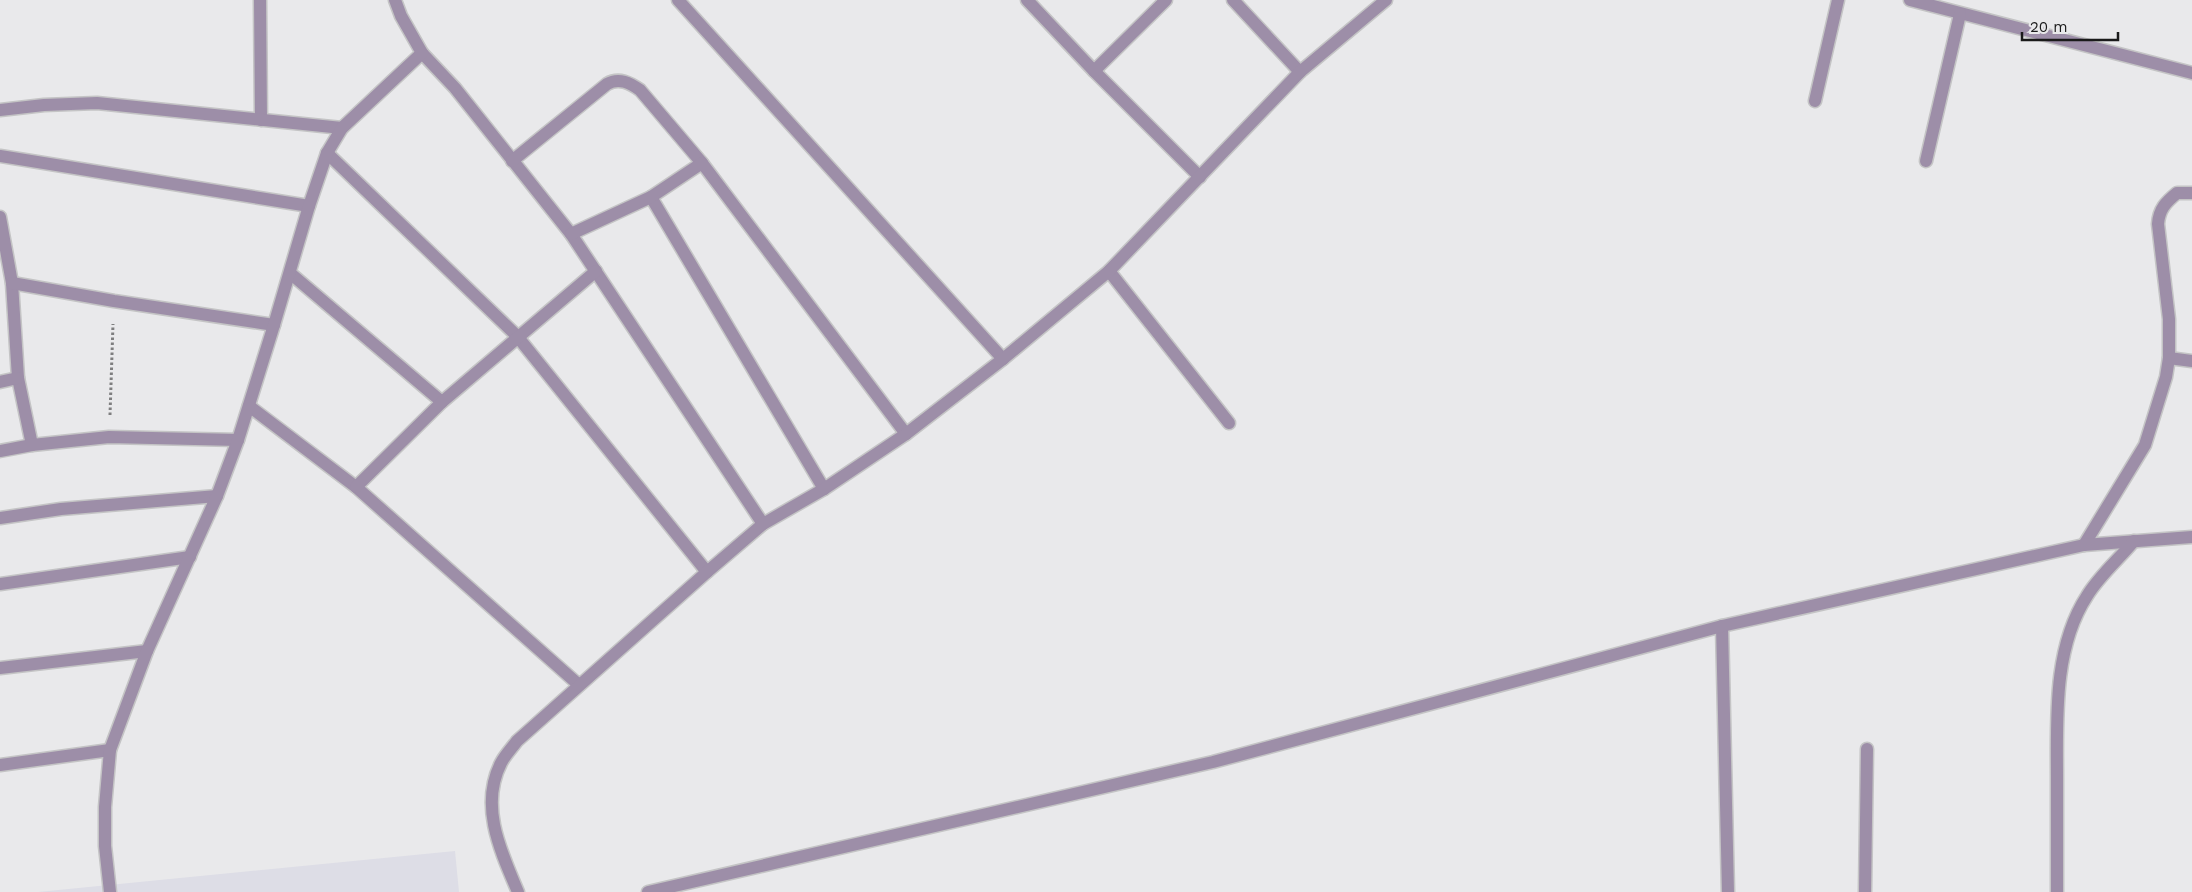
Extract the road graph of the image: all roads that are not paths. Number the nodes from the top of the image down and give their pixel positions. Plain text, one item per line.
1 (260, 0) edge
2 (395, 0) edge
3 (678, 0) edge
4 (1027, 0) edge
5 (1166, 0) edge
6 (1234, 0) edge
7 (1386, 0) edge
8 (1838, 0) edge
9 (1910, 0) edge
10 (1960, 14) junction
11 (422, 53) junction
12 (1094, 70) junction
13 (1300, 72) junction
14 (2192, 73) edge
15 (1815, 101) dead end
16 (0, 110) edge
17 (261, 120) junction
18 (342, 128) junction
19 (327, 153) junction
20 (0, 156) edge
21 (512, 161) junction
22 (1926, 161) dead end
23 (702, 163) junction
24 (1200, 177) junction
25 (2192, 193) edge
26 (651, 197) junction
27 (309, 206) junction
28 (0, 217) edge
29 (571, 234) junction
30 (596, 271) junction
31 (1109, 271) junction
32 (290, 272) junction
33 (12, 283) junction
34 (274, 325) junction
35 (518, 336) junction
36 (2170, 358) junction
37 (1003, 359) junction
38 (2192, 361) edge
39 (18, 378) junction
40 (0, 382) edge
41 (442, 402) junction
42 (249, 406) junction
43 (1229, 423) dead end
44 (906, 434) junction
45 (238, 440) junction
46 (32, 445) junction
47 (0, 451) edge
48 (356, 487) junction
49 (824, 488) junction
50 (216, 496) junction
51 (0, 518) edge
52 (763, 524) junction
53 (2192, 537) edge
54 (2134, 541) junction
55 (2084, 545) junction
56 (190, 556) junction
57 (707, 572) junction
58 (0, 584) edge
59 (1722, 626) junction
60 (147, 651) junction
61 (0, 668) edge
62 (579, 685) junction
63 (1867, 748) dead end
64 (110, 750) junction
65 (0, 765) edge
66 (110, 892) edge
67 (518, 892) edge
68 (648, 892) edge
69 (1728, 892) edge
70 (1866, 892) edge
71 (2057, 892) edge

1 - 17 street
2 - 11 street
3 - 37 street
4 - 12 street
5 - 12 street
6 - 13 street
7 - 13 street
8 - 15 street
9 - 10 street
10 - 14 street
10 - 22 street
11 - 18 street
11 - 21 street
12 - 24 street
13 - 24 street
16 - 17 street
17 - 18 street
18 - 19 street
19 - 27 street
19 - 35 street
20 - 27 street
21 - 23 street
21 - 29 street
23 - 26 street
23 - 44 street
24 - 31 street
25 - 36 street
26 - 29 street
26 - 49 street
27 - 32 street
28 - 33 street
29 - 30 street
30 - 35 street
30 - 52 street
31 - 37 street
31 - 43 street
32 - 34 street
32 - 41 street
33 - 34 street
33 - 39 street
34 - 42 street
35 - 41 street
35 - 57 street
36 - 38 street
36 - 55 street
37 - 44 street
39 - 40 street
39 - 46 street
41 - 48 street
42 - 45 street
42 - 48 street
44 - 49 street
45 - 46 street
45 - 50 street
46 - 47 street
48 - 62 street
49 - 52 street
50 - 51 street
50 - 56 street
52 - 57 street
53 - 54 street
54 - 55 street
54 - 71 street
55 - 59 street
56 - 58 street
56 - 60 street
57 - 62 street
59 - 68 street
59 - 69 street
60 - 61 street
60 - 64 street
62 - 67 street
63 - 70 street
64 - 65 street
64 - 66 street

